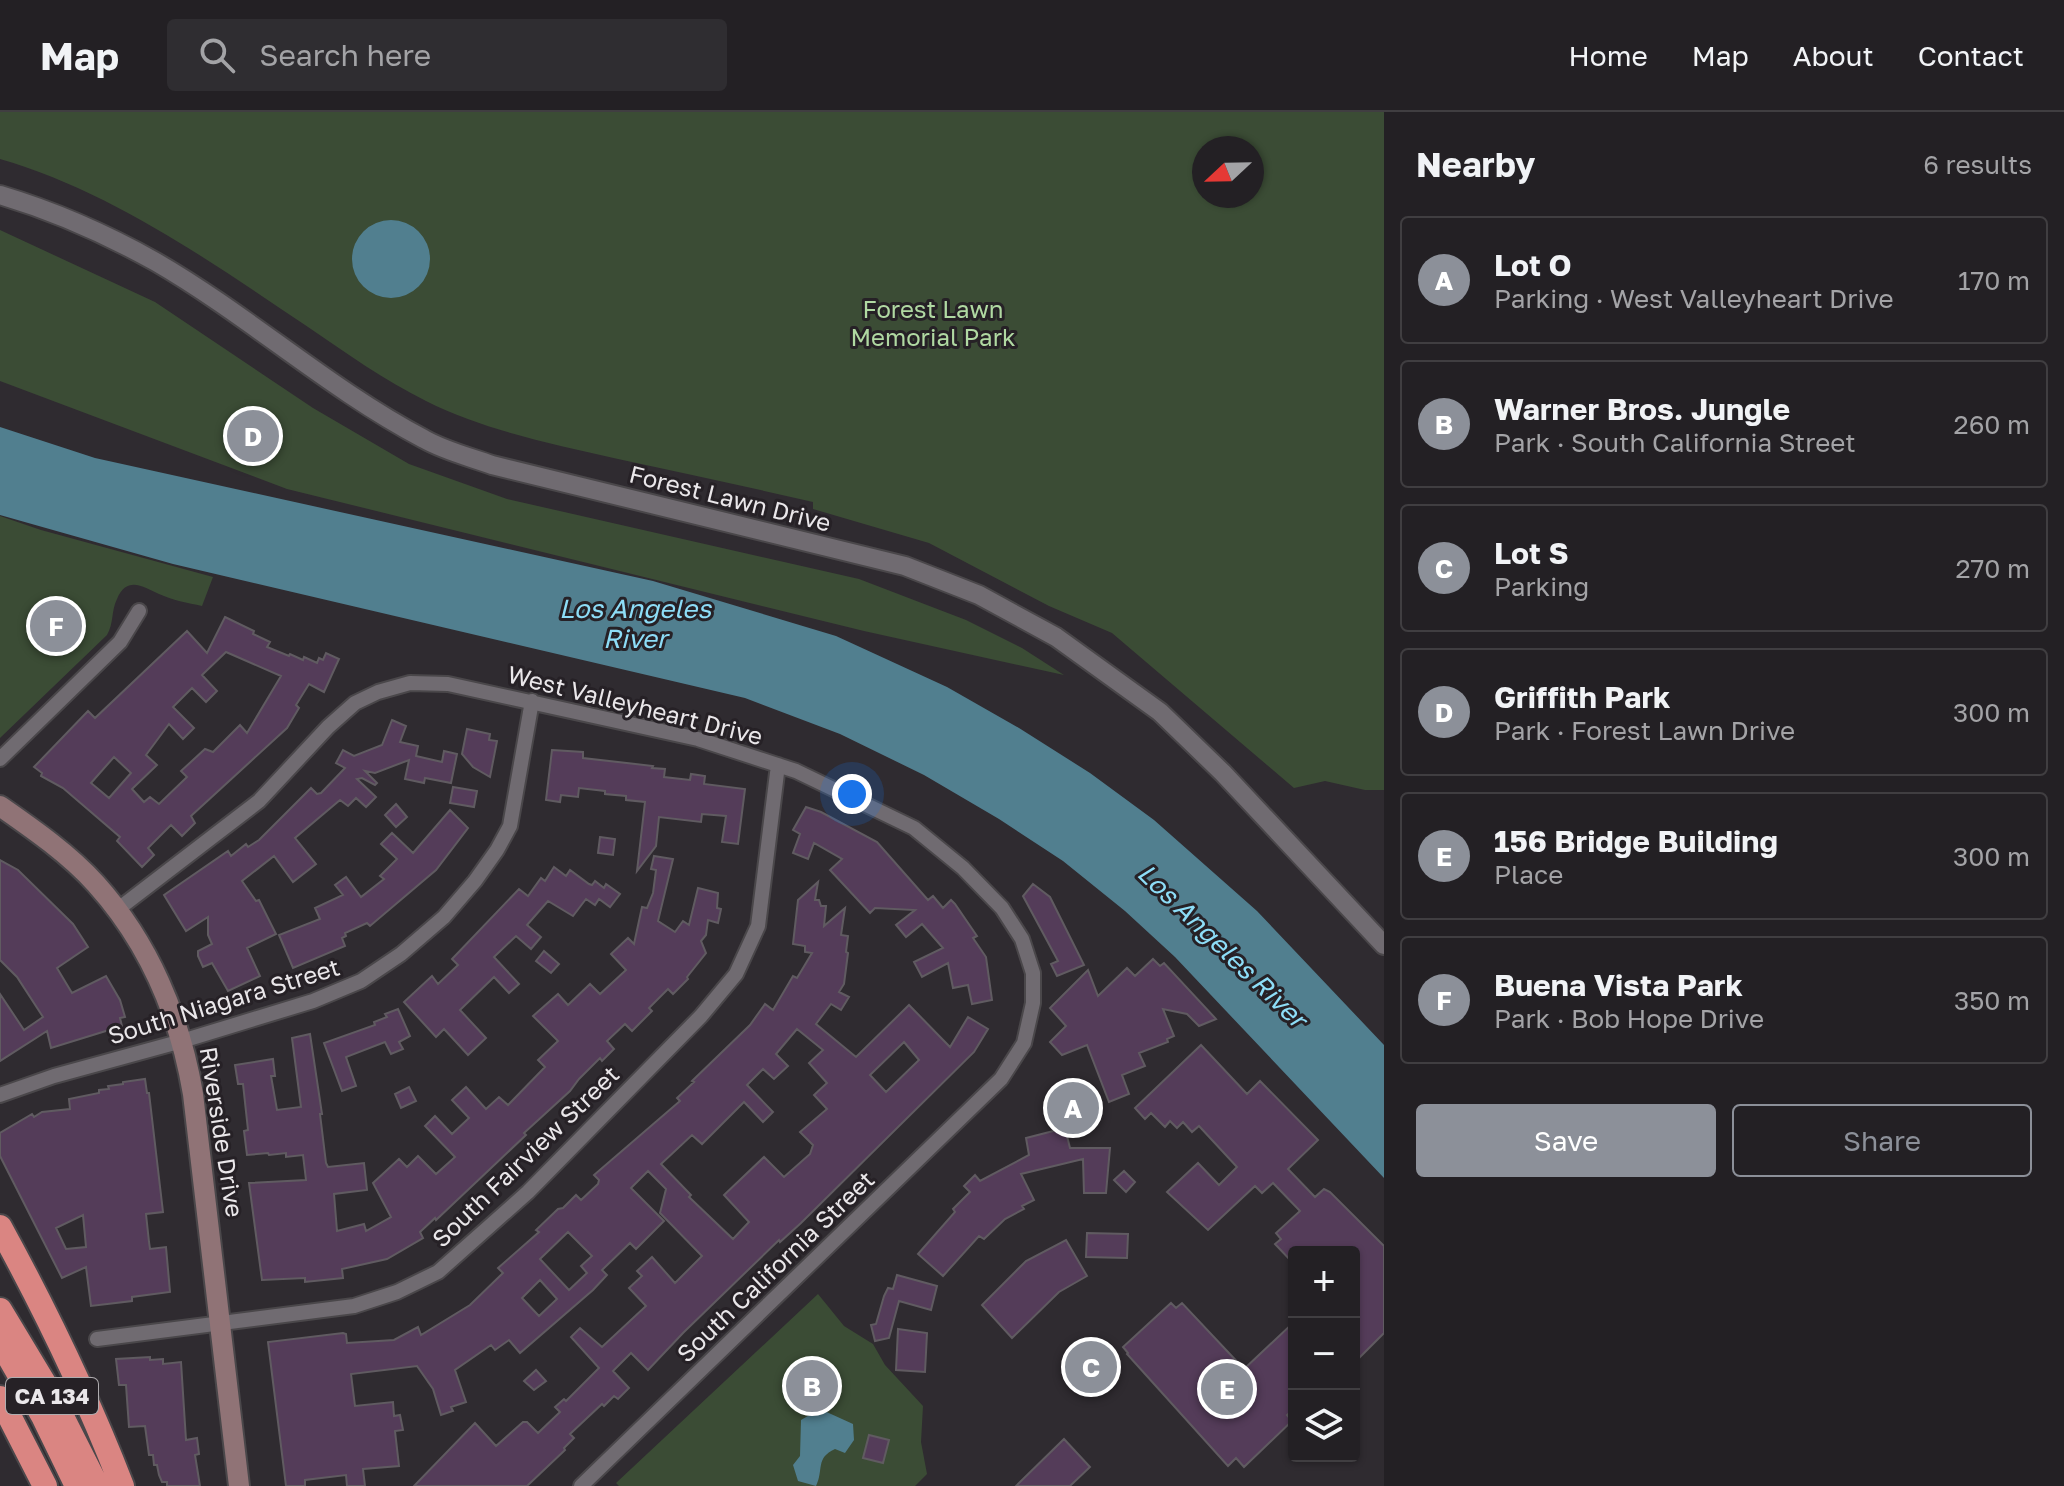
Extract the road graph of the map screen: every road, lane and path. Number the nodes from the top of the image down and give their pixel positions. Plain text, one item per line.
1 (0, 195) edge
2 (139, 611) dead end
3 (532, 701) junction
4 (0, 759) edge
5 (778, 765) junction
6 (0, 806) edge
7 (117, 910) junction
8 (1384, 945) edge
9 (182, 1041) junction
10 (1001, 1079) joint
11 (0, 1095) edge
12 (0, 1227) edge
13 (0, 1310) edge
14 (221, 1322) junction
15 (97, 1339) dead end
16 (0, 1341) edge
17 (0, 1363) edge
18 (0, 1398) edge
19 (45, 1486) edge
20 (63, 1486) edge
21 (77, 1486) edge
22 (97, 1486) edge
23 (122, 1486) edge
24 (239, 1486) edge
25 (581, 1486) edge

1 - 8 street, Forest Lawn Drive
2 - 4 street
3 - 5 street, West Valleyheart Drive
3 - 7 street, West Valleyheart Drive
3 - 9 street, South Niagara Street
5 - 10 street, West Valleyheart Drive
5 - 14 street, South Fairview Street
6 - 7 main road, Riverside Drive
7 - 9 main road, Riverside Drive
9 - 11 street, South Niagara Street
9 - 14 main road, Riverside Drive
10 - 25 street, South California Street
12 - 23 highway
13 - 22 highway, CA 134
14 - 15 street, South Fairview Street
14 - 24 main road, Riverside Drive
16 - 21 highway
17 - 20 highway
18 - 19 highway, CA 134

